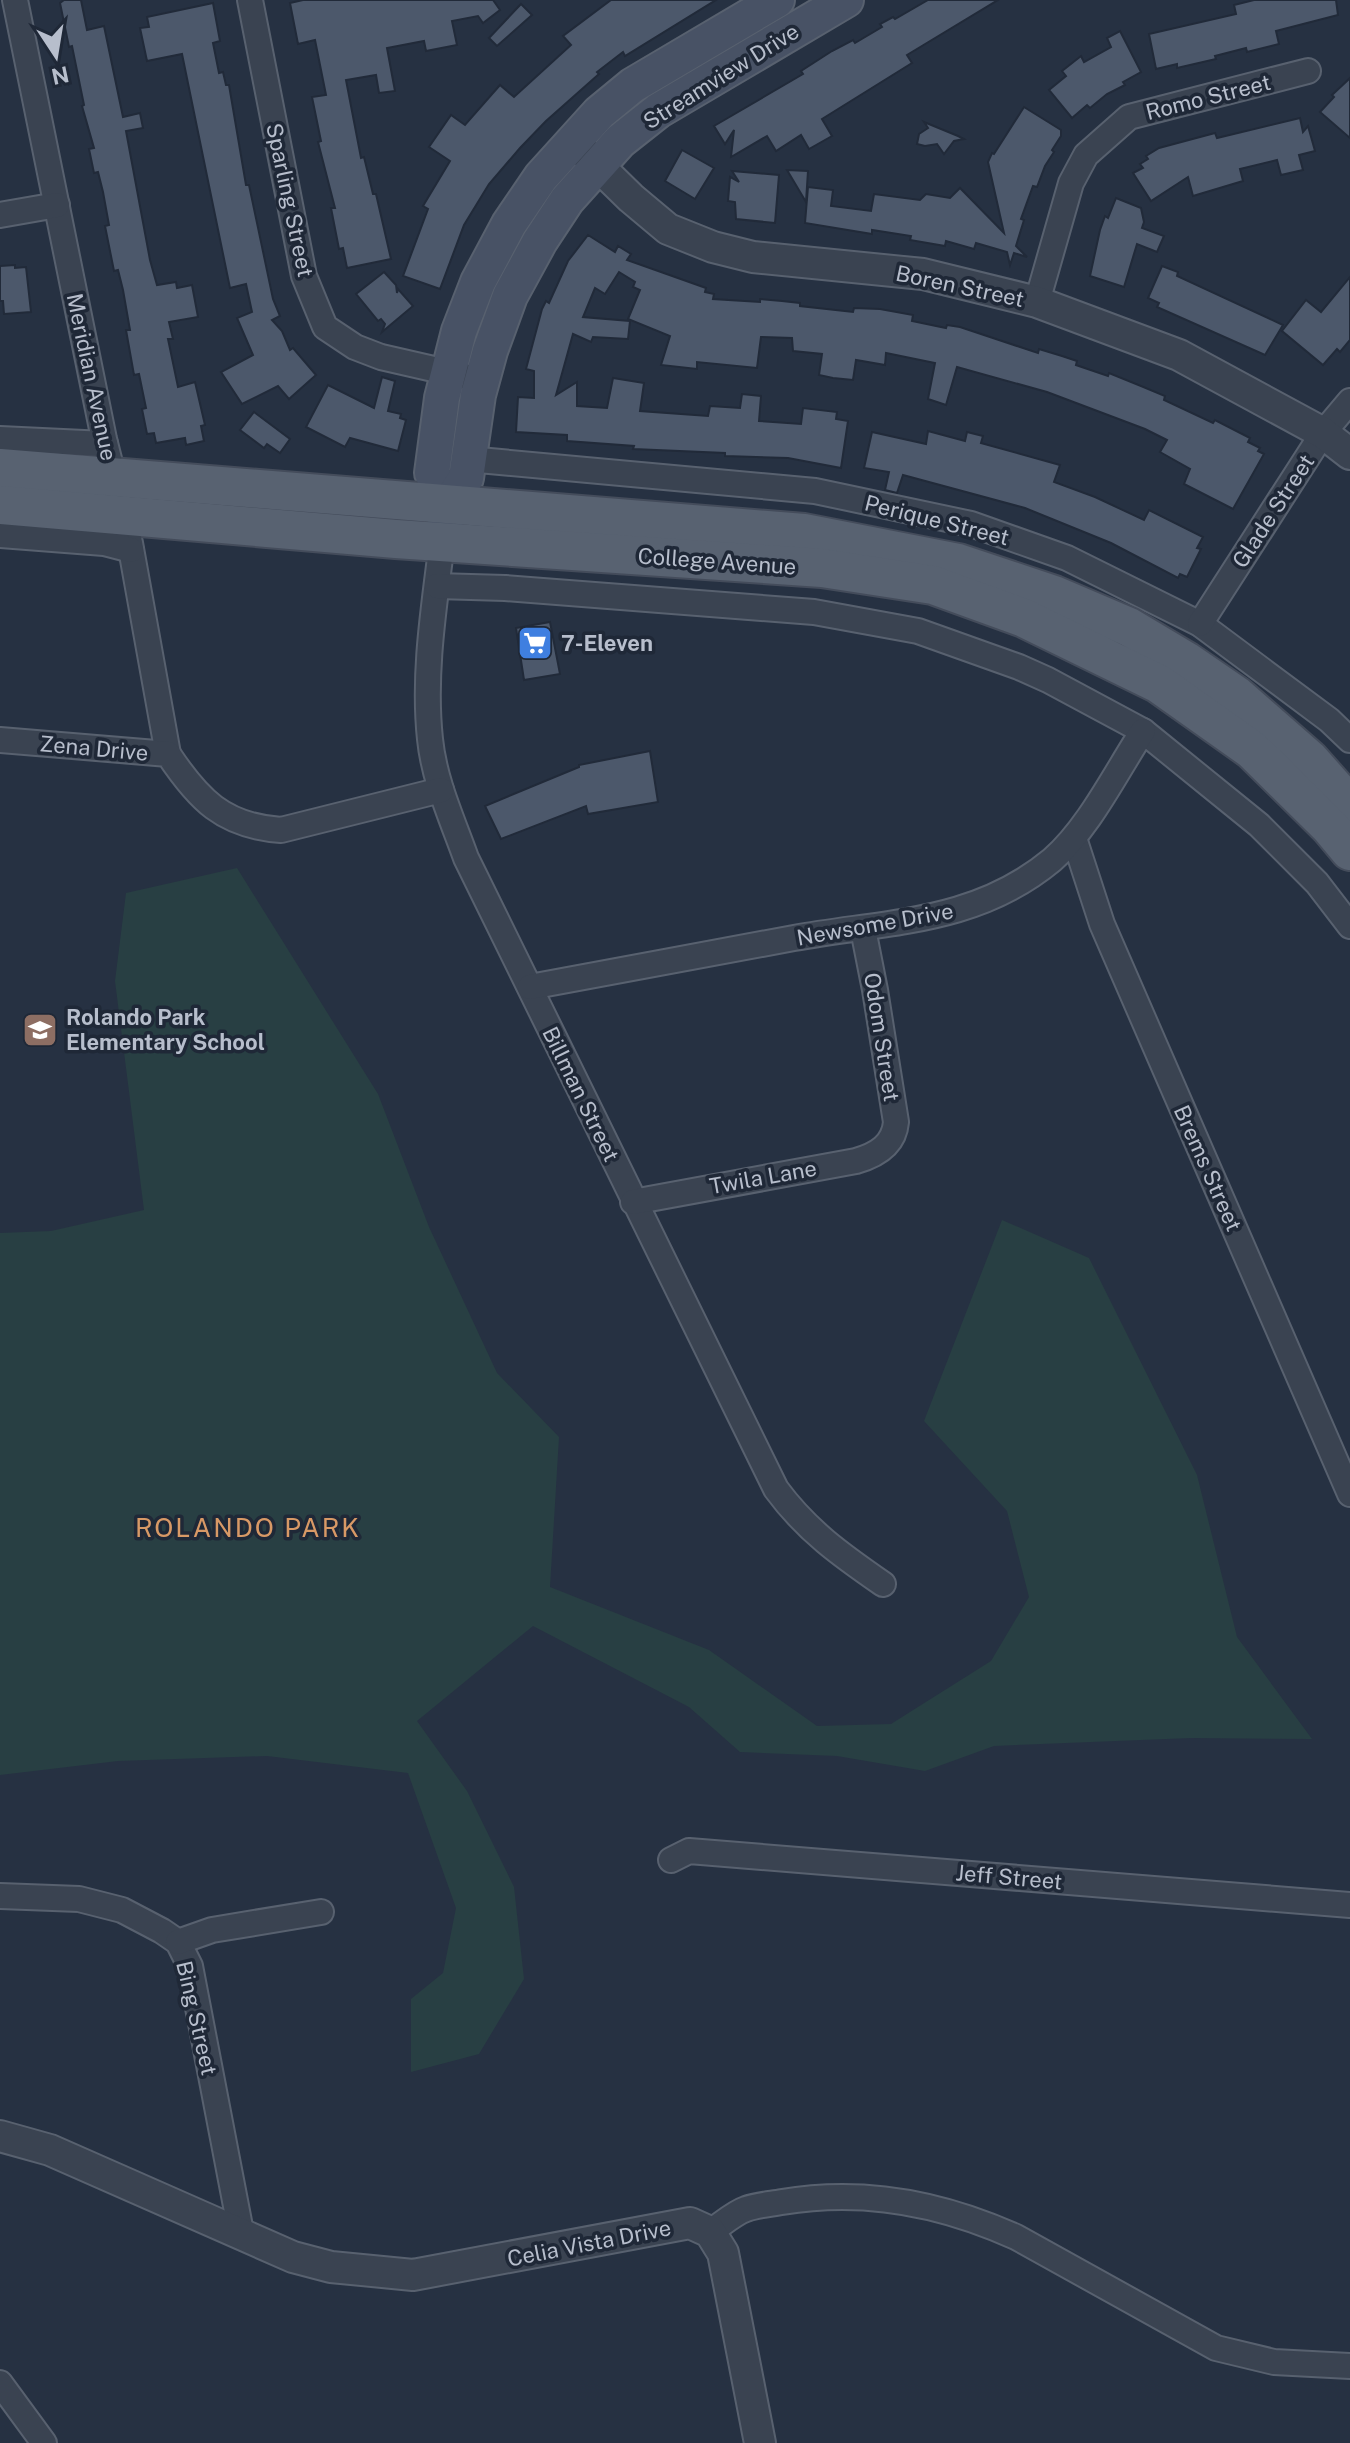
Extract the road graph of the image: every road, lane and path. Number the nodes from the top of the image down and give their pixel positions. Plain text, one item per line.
1 (15, 0) edge
2 (250, 0) edge
3 (777, 0) edge
4 (846, 0) edge
5 (1308, 71) dead end
6 (574, 140) junction
7 (597, 166) junction
8 (57, 205) junction
9 (0, 215) edge
10 (1037, 302) junction
11 (448, 373) junction
12 (482, 379) junction
13 (1350, 401) edge
14 (1323, 433) junction
15 (0, 439) edge
16 (1350, 454) edge
17 (468, 459) junction
18 (109, 460) junction
19 (0, 468) edge
20 (449, 504) junction
21 (0, 505) edge
22 (127, 533) junction
23 (0, 535) edge
24 (442, 542) junction
25 (437, 586) junction
26 (1200, 624) junction
27 (1143, 731) junction
28 (0, 740) edge
29 (1350, 740) edge
30 (168, 754) junction
31 (441, 790) junction
32 (1350, 805) edge
33 (1074, 838) junction
34 (1350, 851) edge
35 (1350, 926) edge
36 (863, 929) junction
37 (530, 987) junction
38 (889, 1144) joint
39 (633, 1202) junction
40 (1350, 1494) edge
41 (883, 1584) dead end
42 (671, 1860) dead end
43 (0, 1896) edge
44 (1350, 1905) edge
45 (321, 1912) dead end
46 (178, 1942) junction
47 (0, 2136) edge
48 (241, 2232) junction
49 (710, 2232) junction
50 (1350, 2366) edge
51 (0, 2383) edge
52 (44, 2443) edge
53 (760, 2443) edge

1 - 8 street, Meridian Avenue
2 - 11 street, Sparling Street
3 - 6 main road, Streamview Drive
4 - 7 main road, Streamview Drive
5 - 10 street, Romo Street
6 - 7 street, Boren Street
6 - 11 main road, Streamview Drive
7 - 10 street, Boren Street
7 - 12 main road, Streamview Drive
8 - 9 street
8 - 18 street, Meridian Avenue
10 - 14 street, Boren Street
11 - 12 street, Sparling Street
11 - 20 main road, Streamview Drive
12 - 17 main road, Streamview Drive
13 - 14 street, Glade Street
14 - 16 street, Boren Street
14 - 26 street, Glade Street
15 - 18 street
17 - 20 main road, Streamview Drive
17 - 26 street, Perique Street
18 - 19 main road, College Avenue
18 - 20 main road, College Avenue
18 - 22 street, Meridian Avenue
20 - 24 main road, Streamview Drive
20 - 32 main road, College Avenue
21 - 22 main road, College Avenue
22 - 23 street
22 - 24 main road, College Avenue
22 - 30 street, Meridian Avenue
24 - 25 street, Billman Street
24 - 34 main road, College Avenue
25 - 27 street
25 - 31 street, Billman Street
26 - 29 street, Perique Street
27 - 33 street, Newsome Drive
27 - 35 street
28 - 30 street, Zena Drive
30 - 31 street, Zena Drive
31 - 37 street, Billman Street
33 - 36 street, Newsome Drive
33 - 40 street, Brems Street
36 - 37 street, Newsome Drive
36 - 38 street, Odom Street
37 - 39 street, Billman Street
38 - 39 street, Twila Lane
39 - 41 street, Billman Street
42 - 44 street, Jeff Street
43 - 46 street, Bing Street
45 - 46 street
46 - 48 street, Bing Street
47 - 48 street, Celia Vista Drive
48 - 49 street, Celia Vista Drive
49 - 50 street
49 - 53 street
51 - 52 street

